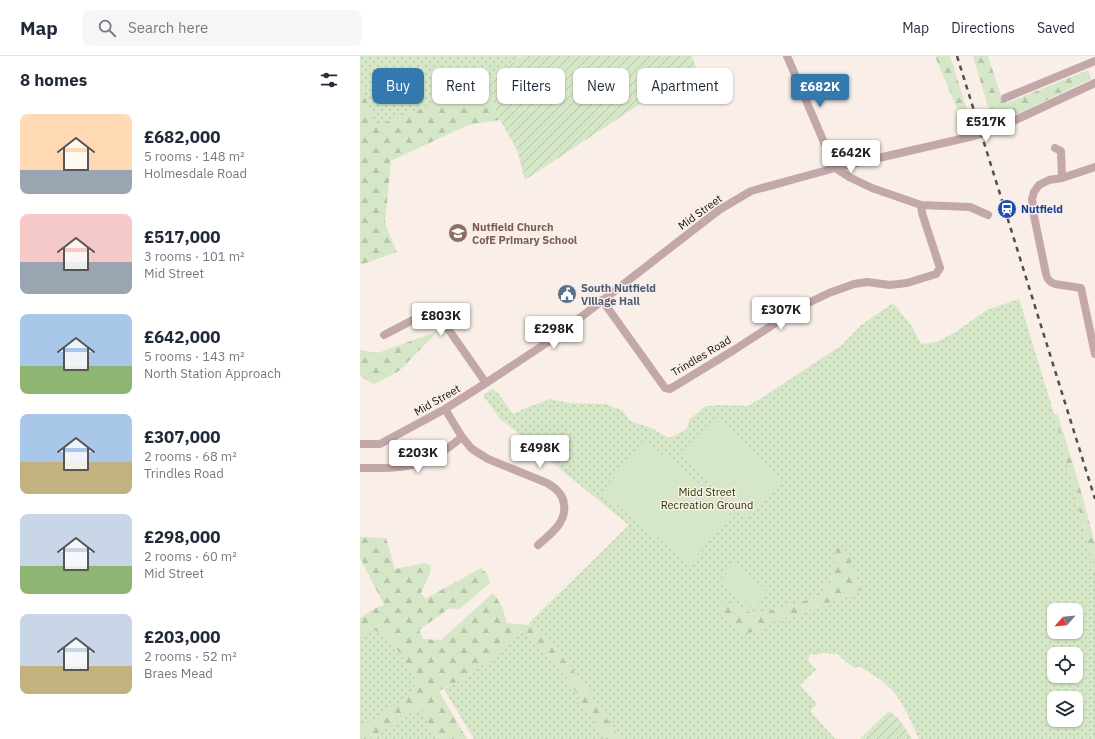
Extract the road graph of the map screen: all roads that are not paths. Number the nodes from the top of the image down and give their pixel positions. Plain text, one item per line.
1 (787, 56) edge
2 (1095, 64) edge
3 (1095, 83) edge
4 (1005, 98) dead end
5 (1055, 148) dead end
6 (1095, 167) edge
7 (835, 168) junction
8 (1062, 178) junction
9 (922, 205) junction
10 (988, 215) dead end
11 (602, 300) junction
12 (384, 335) dead end
13 (1095, 354) edge
14 (486, 383) junction
15 (445, 409) junction
16 (462, 437) junction
17 (360, 444) edge
18 (360, 468) edge
19 (538, 545) dead end

1 - 7 street
2 - 4 street
3 - 7 street, Mid Street
5 - 8 street
6 - 8 street
7 - 9 street
7 - 11 street, Mid Street
8 - 13 street
9 - 10 street
9 - 11 street, Trindles Road
11 - 14 street, Mid Street
12 - 14 street
14 - 15 street, Mid Street
15 - 16 street
15 - 17 street, Mid Street
16 - 18 street
16 - 19 street

